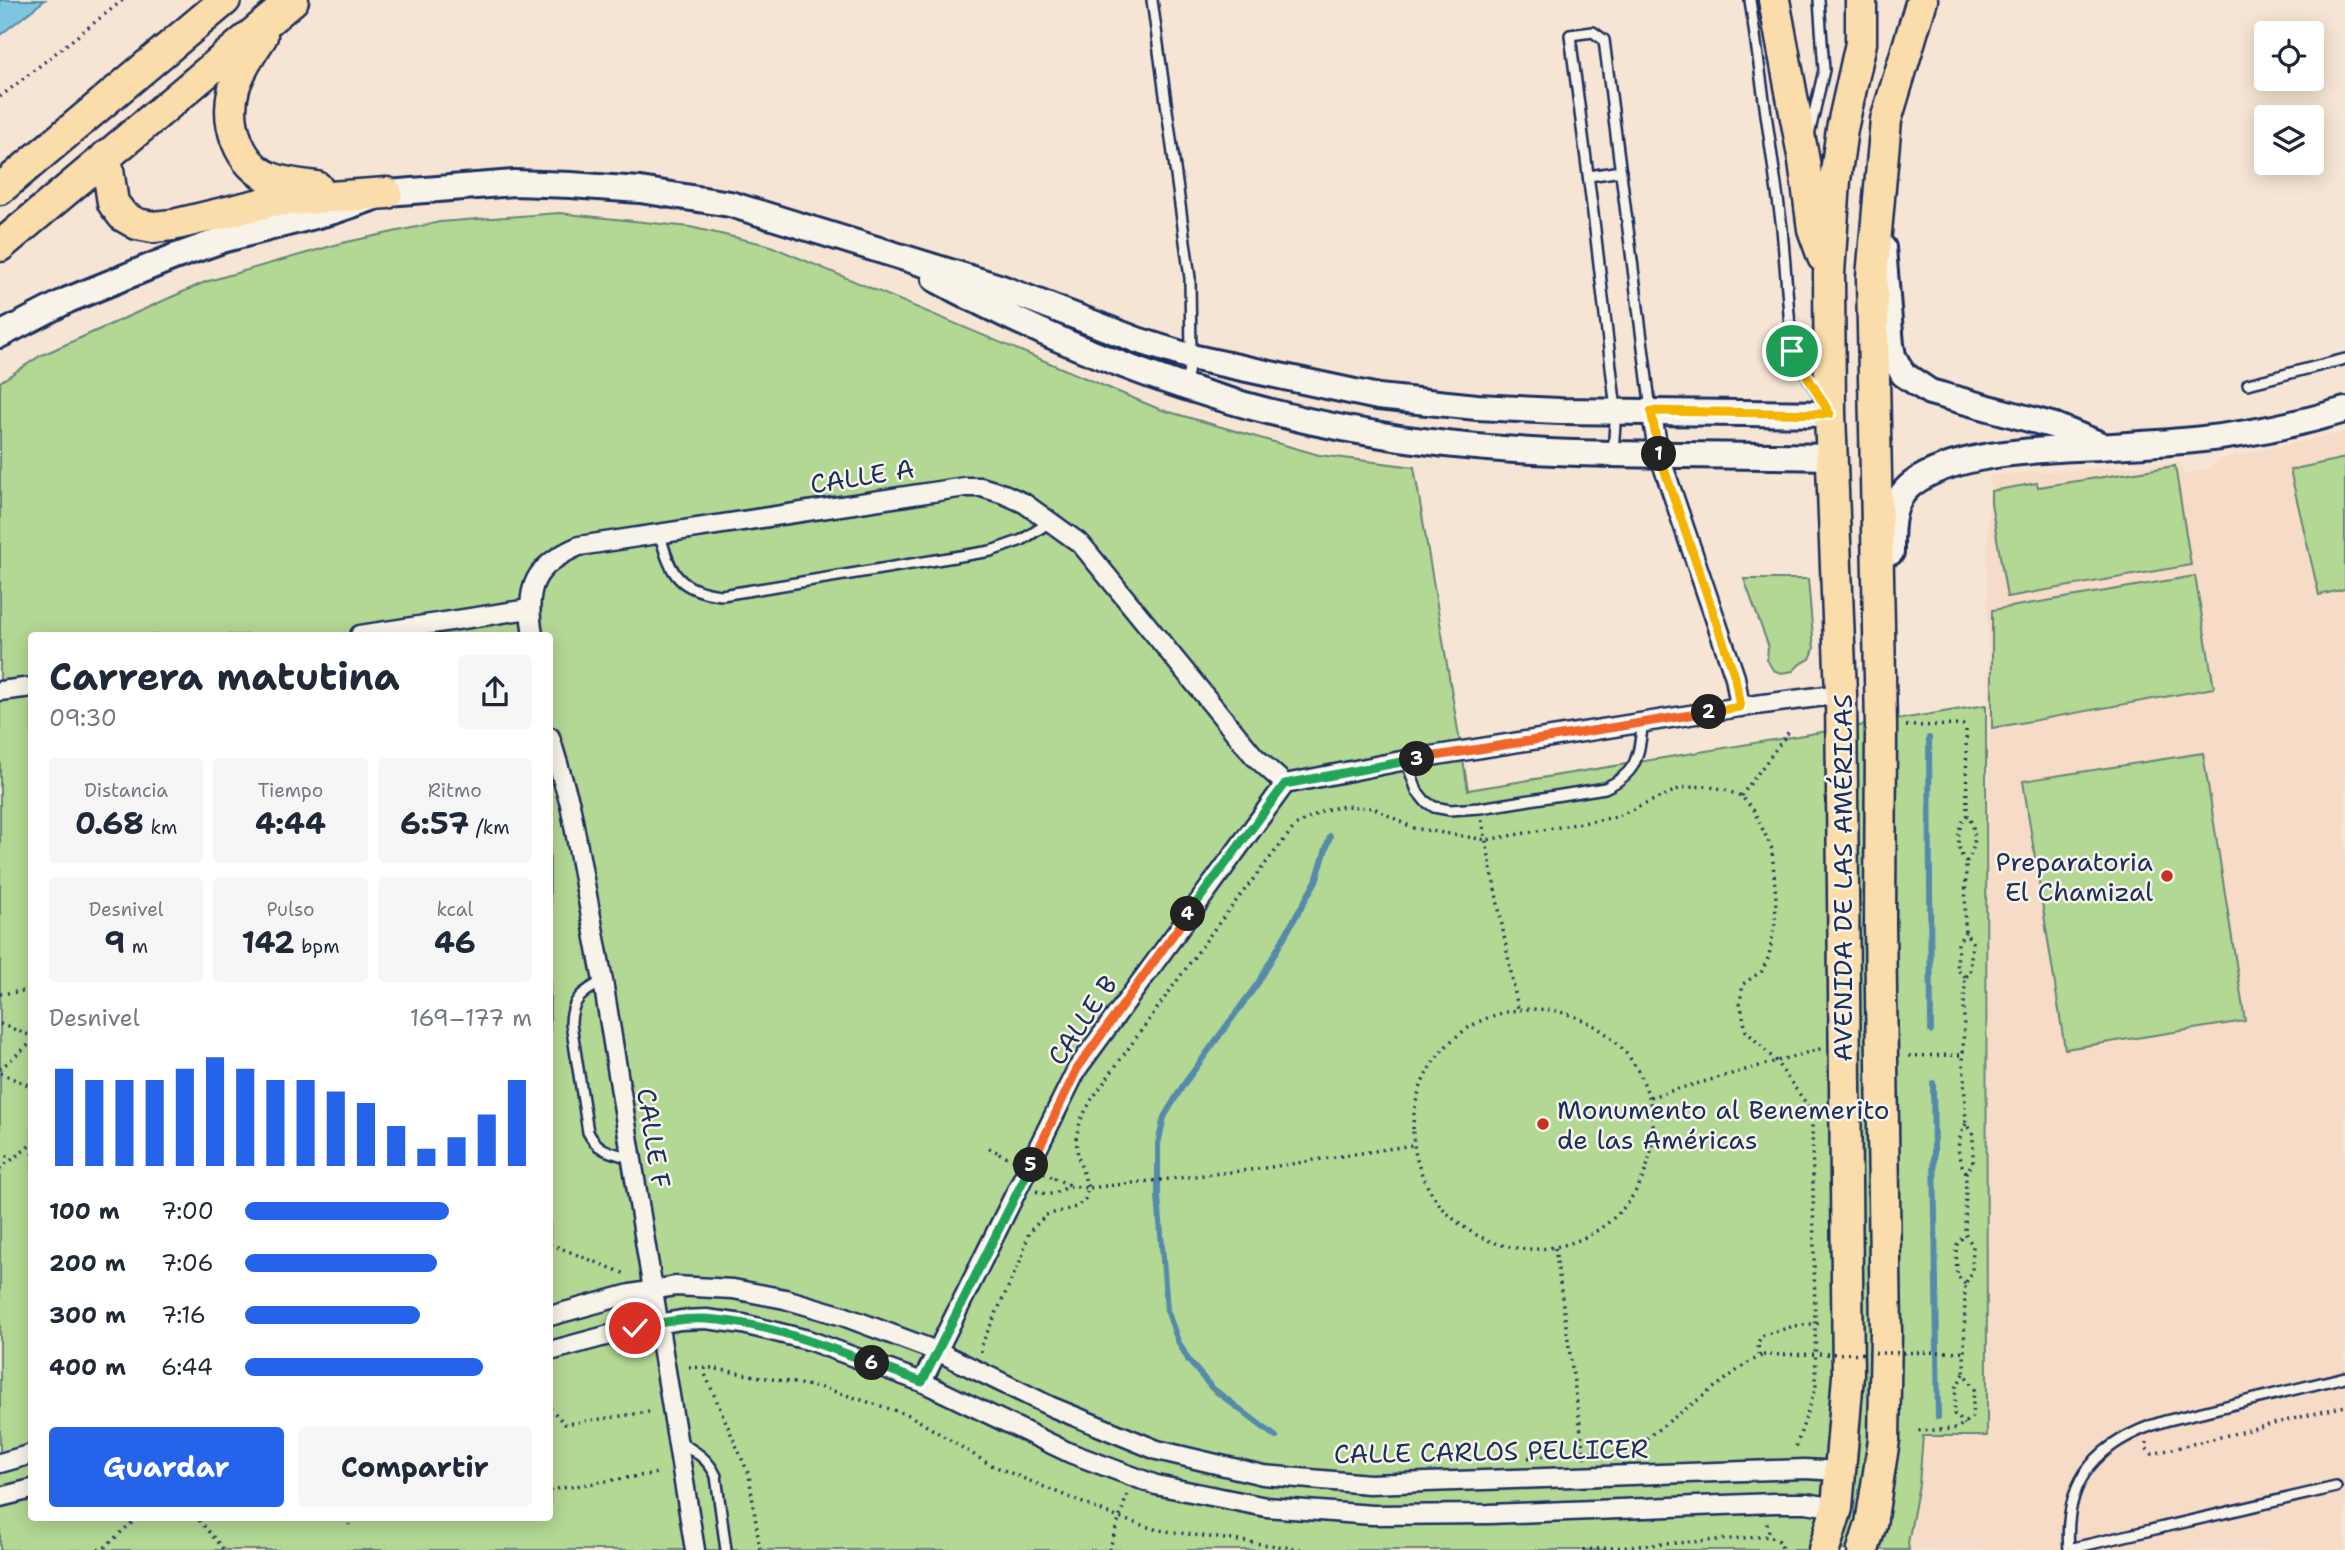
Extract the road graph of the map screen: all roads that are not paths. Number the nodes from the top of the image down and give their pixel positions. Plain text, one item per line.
1 (225, 0) edge
2 (1152, 0) edge
3 (1750, 0) edge
4 (1774, 0) edge
5 (1819, 0) edge
6 (1861, 0) edge
7 (1922, 0) edge
8 (284, 8) edge
9 (106, 156) junction
10 (1804, 161) junction
11 (1621, 171) junction
12 (1588, 176) junction
13 (0, 189) edge
14 (387, 194) junction
15 (1877, 217) junction
16 (0, 246) edge
17 (891, 255) junction
18 (1829, 274) junction
19 (0, 335) edge
20 (1191, 357) junction
21 (2345, 359) edge
22 (2248, 384) dead end
23 (1185, 387) junction
24 (1616, 410) junction
25 (2345, 410) edge
26 (1651, 411) junction
27 (1830, 414) junction
28 (2106, 447) junction
29 (1613, 453) junction
30 (1659, 454) junction
31 (1832, 457) junction
32 (1051, 522) junction
33 (660, 534) junction
34 (529, 609) junction
35 (380, 632) edge
36 (533, 632) edge
37 (28, 688) edge
38 (0, 691) edge
39 (1880, 691) junction
40 (1841, 694) junction
41 (1740, 707) junction
42 (1643, 722) junction
43 (553, 747) edge
44 (1406, 760) junction
45 (1285, 784) junction
46 (1880, 924) junction
47 (603, 981) junction
48 (631, 1158) junction
49 (653, 1290) junction
50 (553, 1314) edge
51 (658, 1324) junction
52 (553, 1350) edge
53 (939, 1352) junction
54 (2345, 1377) edge
55 (922, 1382) junction
56 (678, 1441) junction
57 (28, 1455) edge
58 (0, 1463) edge
59 (1841, 1471) junction
60 (2336, 1487) dead end
61 (28, 1490) edge
62 (0, 1497) edge
63 (1837, 1508) junction
64 (2069, 1549) edge
65 (695, 1550) edge
66 (726, 1550) edge
67 (1824, 1550) edge
68 (1863, 1550) edge

1 - 13 highway
2 - 20 lane
3 - 27 lane
4 - 10 highway
5 - 10 lane
6 - 18 highway, AVENIDA DE LAS AMÉRICAS
7 - 15 highway, AVENIDA DE LAS AMÉRICAS
8 - 9 highway
8 - 14 highway
9 - 14 highway
9 - 16 highway
10 - 18 highway
11 - 12 lane
11 - 12 lane
11 - 26 lane
12 - 24 lane
14 - 17 main road
14 - 19 main road
15 - 28 main road
15 - 39 highway, AVENIDA DE LAS AMÉRICAS
17 - 20 main road
17 - 23 main road
18 - 27 highway, AVENIDA DE LAS AMÉRICAS
20 - 23 lane
20 - 24 main road
21 - 22 lane
23 - 29 main road
24 - 26 main road
24 - 29 lane
25 - 28 main road
26 - 27 main road
26 - 30 street
27 - 31 highway, AVENIDA DE LAS AMÉRICAS
28 - 39 main road
29 - 30 main road
30 - 31 main road
30 - 41 street
31 - 40 highway, AVENIDA DE LAS AMÉRICAS
32 - 33 street, CALLE A
32 - 33 lane
32 - 45 street, CALLE A
33 - 34 street, CALLE A
34 - 35 street
34 - 36 street
37 - 38 street
39 - 46 highway, AVENIDA DE LAS AMÉRICAS
40 - 41 street
40 - 46 highway
40 - 59 highway, AVENIDA DE LAS AMÉRICAS
41 - 42 street
42 - 44 street
42 - 44 lane
43 - 47 street, CALLE F
44 - 45 street
45 - 53 street, CALLE B
46 - 68 highway, AVENIDA DE LAS AMÉRICAS
47 - 48 street, CALLE F
47 - 48 lane
48 - 49 street, CALLE F
49 - 50 street, CALLE CARLOS PELLICER
49 - 51 street, CALLE F
49 - 53 street, CALLE CARLOS PELLICER
51 - 52 street
51 - 55 street
51 - 56 street, CALLE F
53 - 55 street, CALLE B
53 - 59 street, CALLE CARLOS PELLICER
54 - 64 lane
55 - 63 street
56 - 65 street, CALLE F
56 - 66 lane
57 - 58 street
59 - 63 highway, AVENIDA DE LAS AMÉRICAS
60 - 64 lane
61 - 62 street
63 - 67 highway, AVENIDA DE LAS AMÉRICAS

